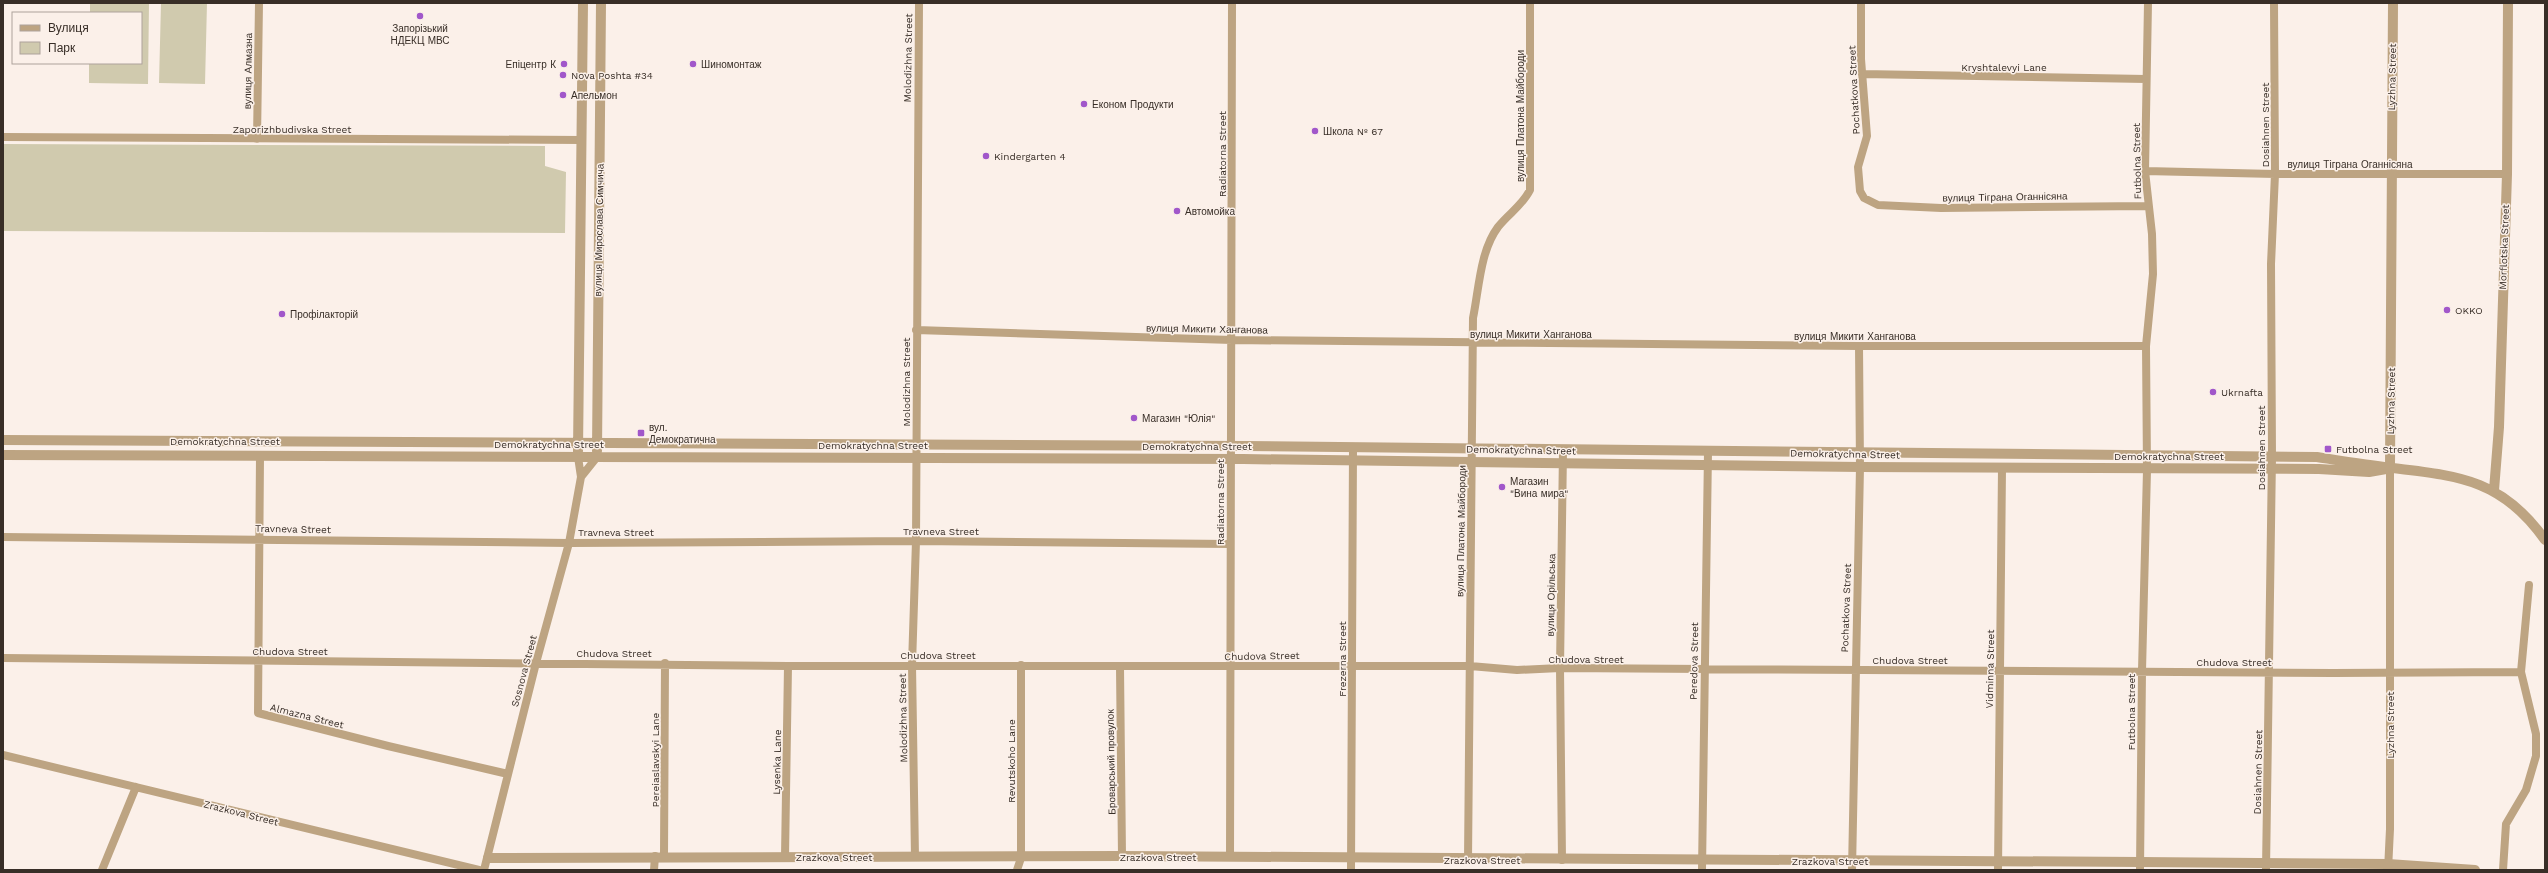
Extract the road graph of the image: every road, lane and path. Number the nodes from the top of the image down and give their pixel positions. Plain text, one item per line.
1 (259, 3) edge
2 (583, 3) edge
3 (601, 3) edge
4 (919, 3) edge
5 (1232, 3) edge
6 (1530, 3) edge
7 (1861, 3) edge
8 (2148, 3) edge
9 (2274, 3) edge
10 (2393, 3) edge
11 (2508, 3) edge
12 (1862, 74) junction
13 (2146, 79) junction
14 (3, 137) edge
15 (257, 139) junction
16 (581, 140) junction
17 (2145, 171) junction
18 (2275, 174) junction
19 (2390, 174) junction
20 (2507, 174) junction
21 (1864, 198) joint
22 (2148, 206) junction
23 (916, 330) junction
24 (1232, 340) junction
25 (1473, 343) junction
26 (1859, 346) junction
27 (2146, 346) junction
28 (3, 440) edge
29 (578, 444) junction
30 (597, 444) junction
31 (915, 445) junction
32 (1230, 446) junction
33 (1353, 448) junction
34 (1472, 449) junction
35 (1563, 450) junction
36 (1708, 452) junction
37 (1859, 454) junction
38 (3, 455) edge
39 (260, 456) junction
40 (2147, 456) junction
41 (578, 457) junction
42 (597, 457) junction
43 (2272, 457) junction
44 (915, 458) junction
45 (1230, 459) junction
46 (1352, 461) junction
47 (1472, 462) junction
48 (1563, 464) junction
49 (1707, 465) junction
50 (1860, 467) junction
51 (2002, 468) junction
52 (2390, 468) junction
53 (2271, 469) junction
54 (2147, 470) junction
55 (581, 477) junction
56 (2494, 490) junction
57 (3, 537) edge
58 (259, 538) junction
59 (2545, 540) edge
60 (916, 541) junction
61 (570, 543) junction
62 (1230, 544) junction
63 (2528, 585) dead end
64 (3, 658) edge
65 (257, 661) junction
66 (536, 663) junction
67 (665, 663) junction
68 (912, 665) junction
69 (1021, 665) junction
70 (788, 666) junction
71 (1120, 666) junction
72 (1232, 666) junction
73 (1351, 666) junction
74 (1470, 666) junction
75 (1560, 668) junction
76 (2000, 669) junction
77 (1704, 670) junction
78 (1854, 670) junction
79 (2390, 671) junction
80 (2142, 672) junction
81 (2270, 672) junction
82 (2521, 672) junction
83 (3, 755) edge
84 (508, 774) junction
85 (136, 787) junction
86 (659, 856) junction
87 (1122, 856) junction
88 (785, 857) junction
89 (915, 857) junction
90 (1230, 857) junction
91 (488, 858) junction
92 (1021, 858) junction
93 (1352, 859) junction
94 (1468, 860) junction
95 (1562, 860) junction
96 (1852, 865) edge
97 (1702, 866) edge
98 (1998, 866) edge
99 (2140, 866) edge
100 (2266, 867) edge
101 (2388, 867) edge
102 (102, 870) edge
103 (479, 870) edge
104 (484, 870) edge
105 (654, 870) edge
106 (1017, 870) edge
107 (1351, 870) edge
108 (2476, 870) edge
109 (2503, 870) edge

1 - 15 street, вулиця Алмазна
2 - 16 street, вулиця Мирослава Симчича
3 - 30 street, вулиця Мирослава Симчича
4 - 23 street, Molodizhna Street
5 - 24 street, Radiatorna Street
6 - 25 street, вулиця Платона Майбороди
7 - 12 street, Pochatkova Street
8 - 13 street, Futbolna Street
9 - 18 street, Dosiahnen Street
10 - 19 street, Lyzhna Street
11 - 20 street, Morflotska Street
12 - 13 street, Kryshtalevyi Lane
12 - 21 street, Pochatkova Street
13 - 17 street, Futbolna Street
14 - 15 street, Zaporizhbudivska Street
15 - 16 street, Zaporizhbudivska Street
16 - 29 street, вулиця Мирослава Симчича
17 - 18 street, вулиця Тіграна Оганнісяна
17 - 22 street, Futbolna Street
18 - 19 street, вулиця Тіграна Оганнісяна
18 - 43 street, Dosiahnen Street
19 - 20 street, вулиця Тіграна Оганнісяна
19 - 52 street, Lyzhna Street
20 - 56 street, Morflotska Street
21 - 22 street, вулиця Тіграна Оганнісяна
22 - 27 street, Futbolna Street
23 - 24 street, вулиця Микити Ханганова
23 - 31 street, Molodizhna Street
24 - 25 street, вулиця Микити Ханганова
24 - 32 street, Radiatorna Street
25 - 26 street, вулиця Микити Ханганова
25 - 34 street, вулиця Платона Майбороди
26 - 27 street, вулиця Микити Ханганова
26 - 37 street, Pochatkova Street
27 - 40 street, Futbolna Street
28 - 29 street, Demokratychna Street
29 - 30 street, Demokratychna Street
29 - 41 street, вулиця Мирослава Симчича
30 - 31 street, Demokratychna Street
30 - 42 street, вулиця Мирослава Симчича
31 - 32 street, Demokratychna Street
31 - 44 street, Molodizhna Street
32 - 33 street, Demokratychna Street
32 - 45 street, Radiatorna Street
33 - 34 street, Demokratychna Street
33 - 46 street, Frezerna Street
34 - 35 street, Demokratychna Street
34 - 47 street, вулиця Платона Майбороди
35 - 36 street, Demokratychna Street
35 - 48 street, вулиця Орільська
36 - 37 street, Demokratychna Street
36 - 49 street, Peredova Street
37 - 40 street, Demokratychna Street
37 - 50 street, Pochatkova Street
38 - 39 street, Demokratychna Street
39 - 41 street, Demokratychna Street
39 - 58 street, Almazna Street
40 - 43 street, Demokratychna Street
40 - 54 street, Futbolna Street
41 - 42 street, Demokratychna Street
41 - 55 street, Sosnova Street
42 - 44 street, Demokratychna Street
42 - 55 street, Sosnova Street
43 - 52 street, Demokratychna Street
43 - 53 street, Dosiahnen Street
44 - 45 street, Demokratychna Street
44 - 60 street, Molodizhna Street
45 - 46 street, Demokratychna Street
45 - 62 street, Radiatorna Street
46 - 47 street, Demokratychna Street
46 - 73 street, Frezerna Street
47 - 48 street, Demokratychna Street
47 - 74 street, вулиця Платона Майбороди
48 - 49 street, Demokratychna Street
48 - 75 street, вулиця Орільська
49 - 50 street, Demokratychna Street
49 - 77 street, Peredova Street
50 - 51 street, Demokratychna Street
50 - 78 street, Pochatkova Street
51 - 54 street, Demokratychna Street
51 - 76 street, Vidminna Street
52 - 53 street, Demokratychna Street
52 - 56 street, Demokratychna Street
52 - 79 street, Lyzhna Street
53 - 54 street, Demokratychna Street
53 - 81 street, Dosiahnen Street
54 - 80 street, Futbolna Street
55 - 61 street, Sosnova Street
56 - 59 street, Demokratychna Street
57 - 58 street, Travneva Street
58 - 61 street, Travneva Street
58 - 65 street, Almazna Street
60 - 61 street, Travneva Street
60 - 62 street, Travneva Street
60 - 68 street, Molodizhna Street
61 - 66 street, Sosnova Street
62 - 72 street, Radiatorna Street
63 - 82 street
64 - 65 street, Chudova Street
65 - 66 street, Chudova Street
65 - 84 street, Almazna Street
66 - 67 street, Chudova Street
66 - 84 street, Sosnova Street
67 - 70 street, Chudova Street
67 - 86 street, Pereiaslavskyi Lane
68 - 69 street, Chudova Street
68 - 70 street, Chudova Street
68 - 89 street, Molodizhna Street
69 - 71 street, Chudova Street
69 - 92 street, Revutskoho Lane
70 - 88 street, Lysenka Lane
71 - 72 street, Chudova Street
71 - 87 street, Броварський провулок
72 - 73 street, Chudova Street
72 - 90 street, Radiatorna Street
73 - 74 street, Chudova Street
73 - 93 street, Frezerna Street
74 - 75 street, Chudova Street
74 - 94 street, вулиця Платона Майбороди
75 - 77 street, Chudova Street
75 - 95 street, вулиця Орільська
76 - 78 street, Chudova Street
76 - 80 street, Chudova Street
76 - 98 street, Vidminna Street
77 - 78 street, Chudova Street
77 - 97 street, Peredova Street
78 - 96 street, Pochatkova Street
79 - 81 street, Chudova Street
79 - 82 street, Chudova Street
79 - 101 street, Lyzhna Street
80 - 81 street, Chudova Street
80 - 99 street, Futbolna Street
81 - 100 street, Dosiahnen Street
82 - 109 street
83 - 85 street, Zrazkova Street
84 - 91 street, Sosnova Street
85 - 102 street
85 - 103 street, Zrazkova Street
86 - 88 street, Zrazkova Street
86 - 91 street, Zrazkova Street
86 - 105 street, Pereiaslavskyi Lane
87 - 90 street, Zrazkova Street
87 - 92 street, Zrazkova Street
88 - 89 street, Zrazkova Street
89 - 92 street, Zrazkova Street
90 - 93 street, Zrazkova Street
91 - 104 street, Sosnova Street
92 - 106 street, Revutskoho Lane
93 - 94 street, Zrazkova Street
93 - 107 street, Frezerna Street
94 - 95 street, Zrazkova Street
95 - 97 street, Zrazkova Street
96 - 97 street, Zrazkova Street
96 - 98 street, Zrazkova Street
98 - 99 street, Zrazkova Street
99 - 100 street, Zrazkova Street
100 - 101 street, Zrazkova Street
101 - 108 street, Zrazkova Street

